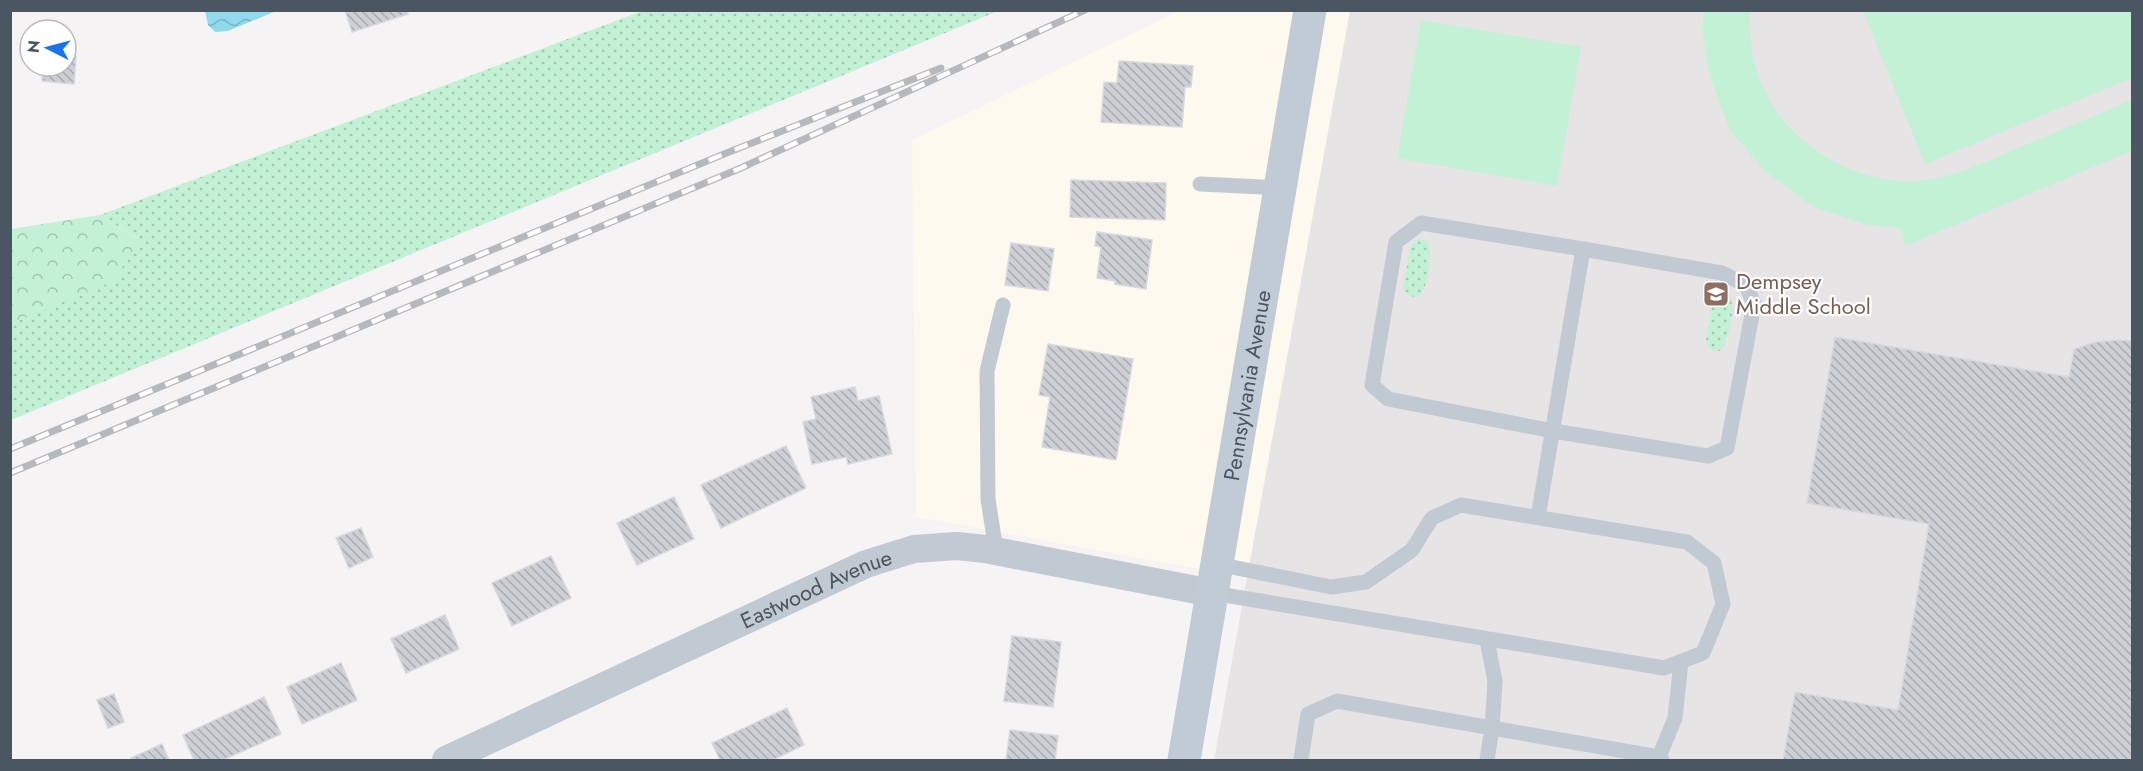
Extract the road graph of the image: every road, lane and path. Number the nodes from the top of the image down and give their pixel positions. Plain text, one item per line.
1 (1310, 10) edge
2 (1200, 184) dead end
3 (1280, 188) junction
4 (1583, 249) junction
5 (1003, 305) dead end
6 (1553, 431) junction
7 (1538, 517) junction
8 (996, 551) junction
9 (1215, 578) junction
10 (1487, 640) junction
11 (1681, 662) junction
12 (1492, 728) junction
13 (1661, 759) edge
14 (446, 760) edge
15 (1184, 760) edge
16 (1300, 760) edge
17 (1486, 760) edge

1 - 3 street, Pennsylvania Avenue
2 - 3 lane
3 - 9 street, Pennsylvania Avenue
4 - 6 lane
4 - 6 lane
4 - 6 lane
5 - 8 lane
6 - 7 lane
7 - 9 lane
7 - 11 lane
8 - 9 street, Eastwood Avenue
8 - 14 street, Eastwood Avenue
9 - 10 lane
9 - 15 street, Pennsylvania Avenue
10 - 11 lane
10 - 12 lane
11 - 13 lane
12 - 13 lane
12 - 16 lane
12 - 17 lane

